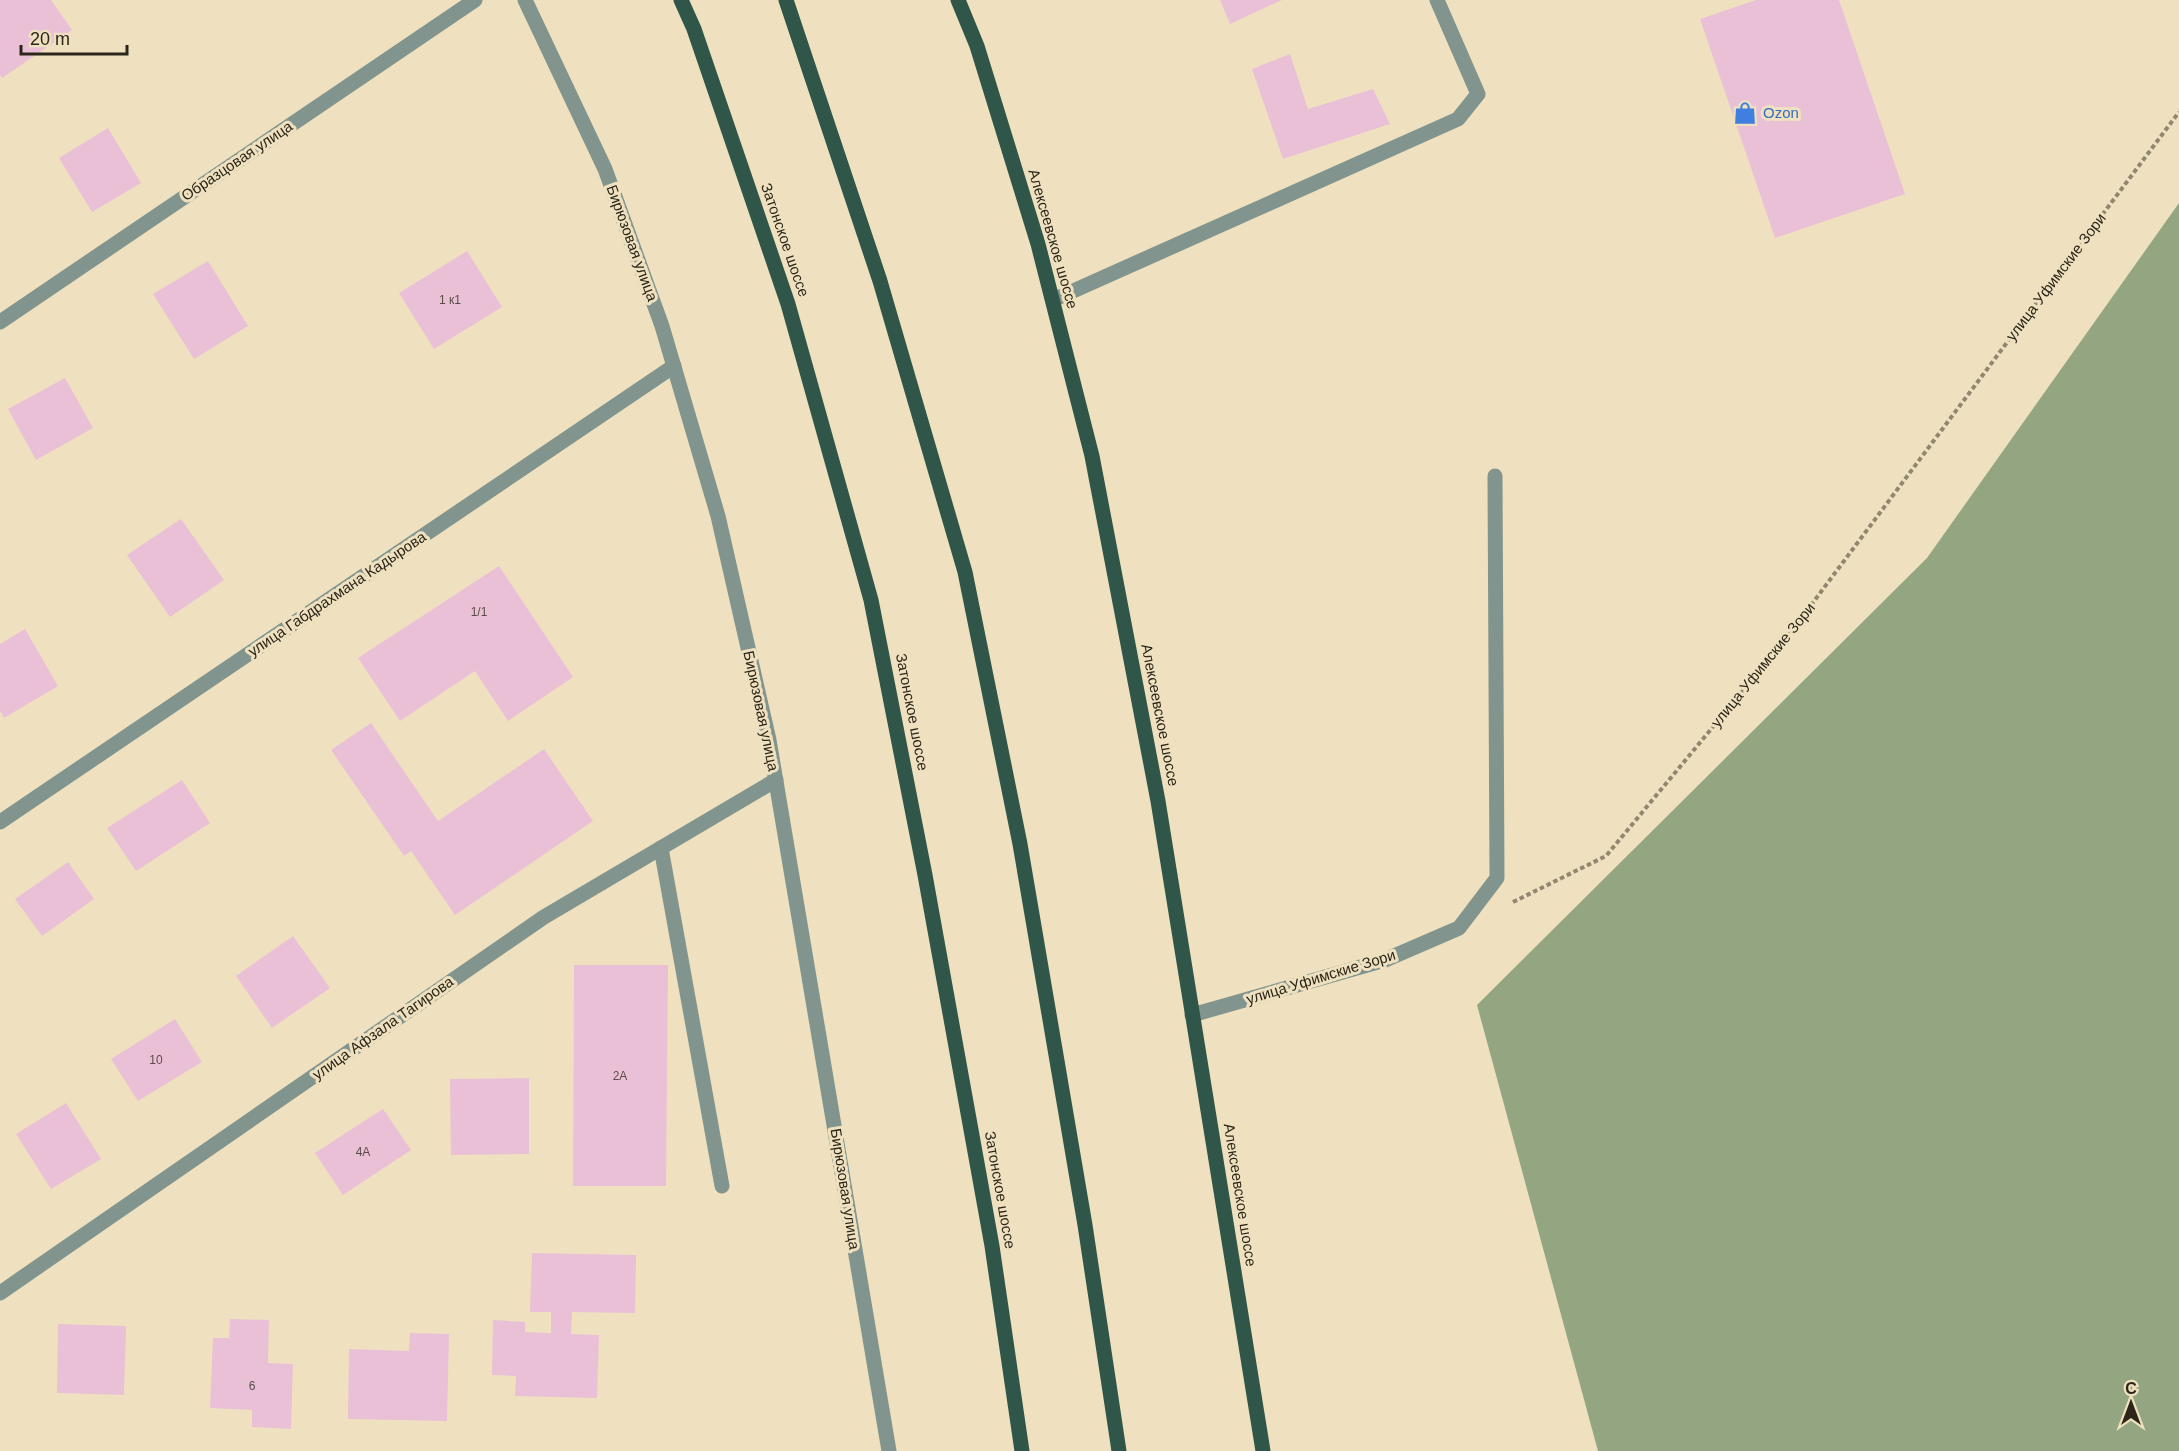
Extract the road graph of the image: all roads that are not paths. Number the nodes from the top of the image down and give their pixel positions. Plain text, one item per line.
1 (475, 0) edge
2 (525, 0) edge
3 (681, 0) edge
4 (786, 0) edge
5 (958, 0) edge
6 (1437, 0) edge
7 (1053, 300) junction
8 (0, 322) edge
9 (674, 366) junction
10 (1495, 476) dead end
11 (776, 780) junction
12 (0, 822) edge
13 (661, 848) junction
14 (1192, 1015) junction
15 (722, 1186) dead end
16 (0, 1293) edge
17 (889, 1451) edge
18 (1022, 1451) edge
19 (1119, 1451) edge
20 (1263, 1451) edge

1 - 8 street, Образцовая улица
2 - 9 street, Бирюзовая улица
3 - 18 main road, Затонское шоссе
4 - 19 main road
5 - 7 main road, Алексеевское шоссе
6 - 7 street
7 - 14 main road, Алексеевское шоссе
9 - 11 street, Бирюзовая улица
9 - 12 street, улица Габдрахмана Кадырова
10 - 14 street, улица Уфимские Зори
11 - 13 street, улица Афзала Тагирова
11 - 17 street, Бирюзовая улица
13 - 15 street
13 - 16 street, улица Афзала Тагирова
14 - 20 main road, Алексеевское шоссе

